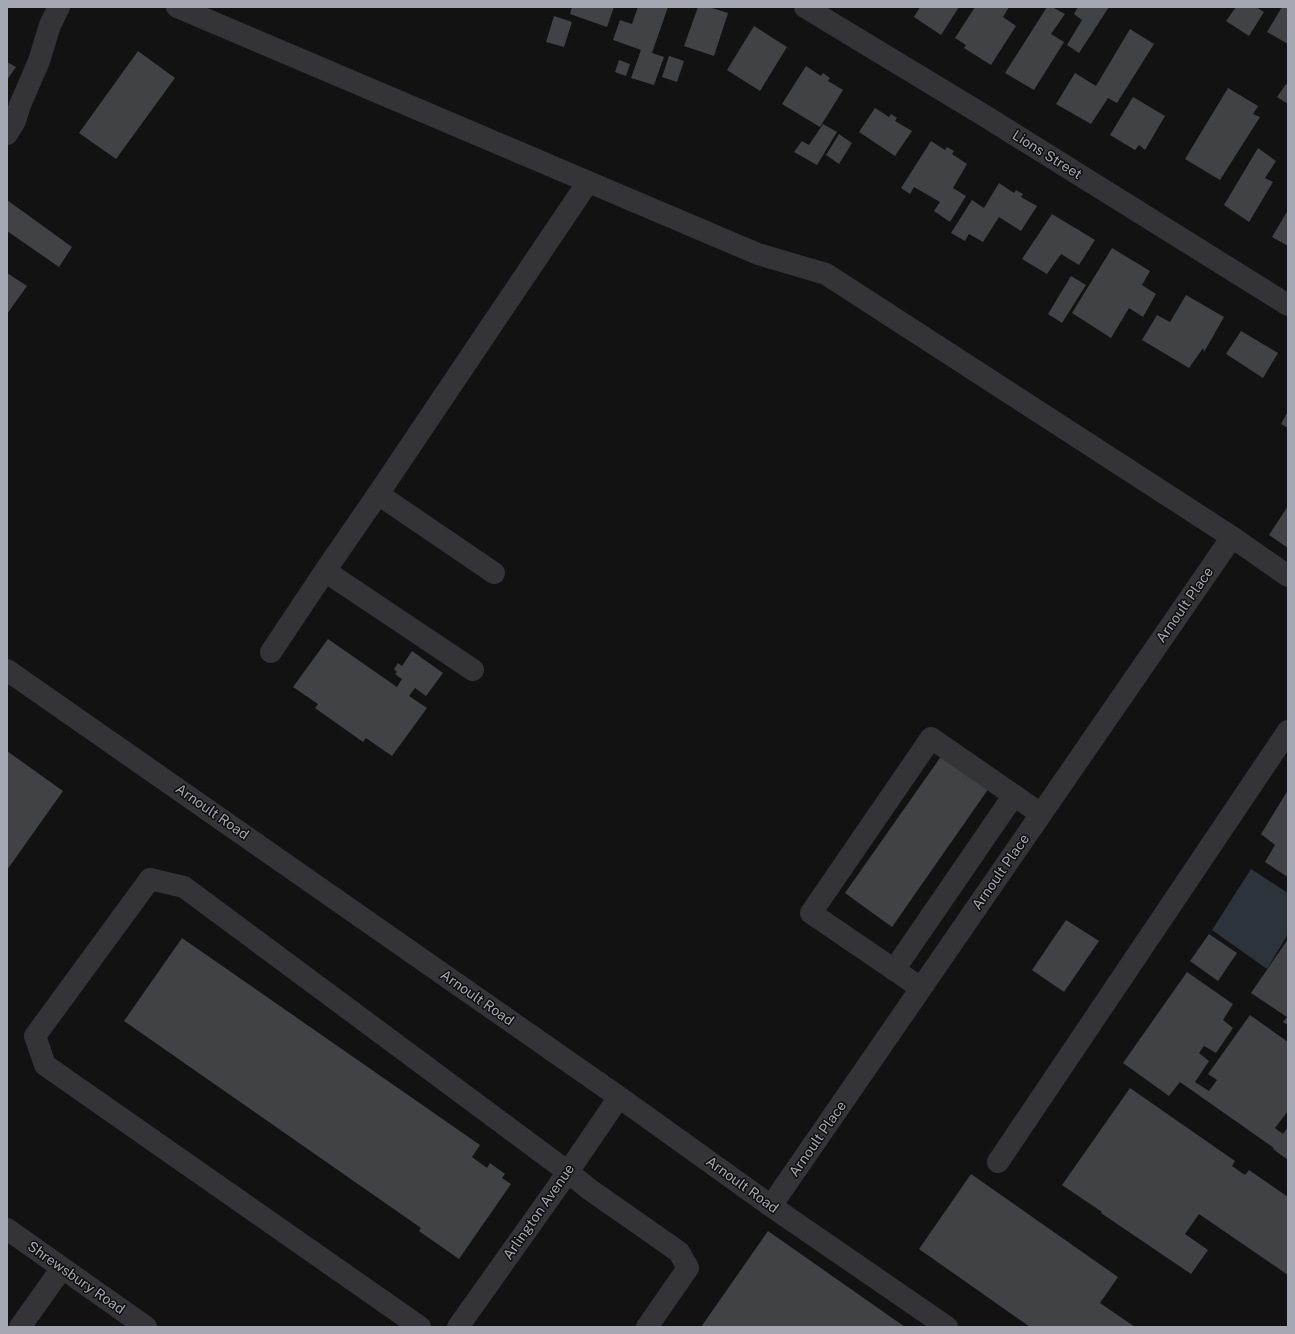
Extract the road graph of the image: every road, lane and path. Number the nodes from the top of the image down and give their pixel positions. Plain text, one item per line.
1 (59, 7) edge
2 (177, 7) edge
3 (805, 7) edge
4 (7, 134) edge
5 (588, 182) junction
6 (1288, 305) edge
7 (378, 494) junction
8 (1232, 537) junction
9 (324, 571) junction
10 (494, 573) dead end
11 (1288, 576) edge
12 (271, 652) dead end
13 (7, 670) edge
14 (473, 670) dead end
15 (1288, 731) edge
16 (1014, 796) junction
17 (1041, 814) junction
18 (894, 970) junction
19 (921, 988) junction
20 (619, 1096) junction
21 (998, 1162) dead end
22 (568, 1172) junction
23 (771, 1206) junction
24 (7, 1228) edge
25 (62, 1268) junction
26 (20, 1327) edge
27 (146, 1327) edge
28 (420, 1327) edge
29 (458, 1327) edge
30 (647, 1327) edge
31 (947, 1327) edge

1 - 4 street
2 - 5 street
3 - 6 street, Lions Street
5 - 7 street
5 - 8 street
7 - 9 street
7 - 10 street
8 - 11 street
8 - 17 street, Arnoult Place
9 - 12 street
9 - 14 street
13 - 20 street, Arnoult Road
15 - 21 street
16 - 17 street
16 - 18 street
16 - 18 street
17 - 19 street, Arnoult Place
18 - 19 street
19 - 23 street, Arnoult Place
20 - 22 street, Arlington Avenue
20 - 23 street, Arnoult Road
22 - 28 street
22 - 29 street, Arlington Avenue
22 - 30 street
23 - 31 street, Arnoult Road
24 - 25 street, Shrewsbury Road
25 - 26 street
25 - 27 street, Shrewsbury Road

